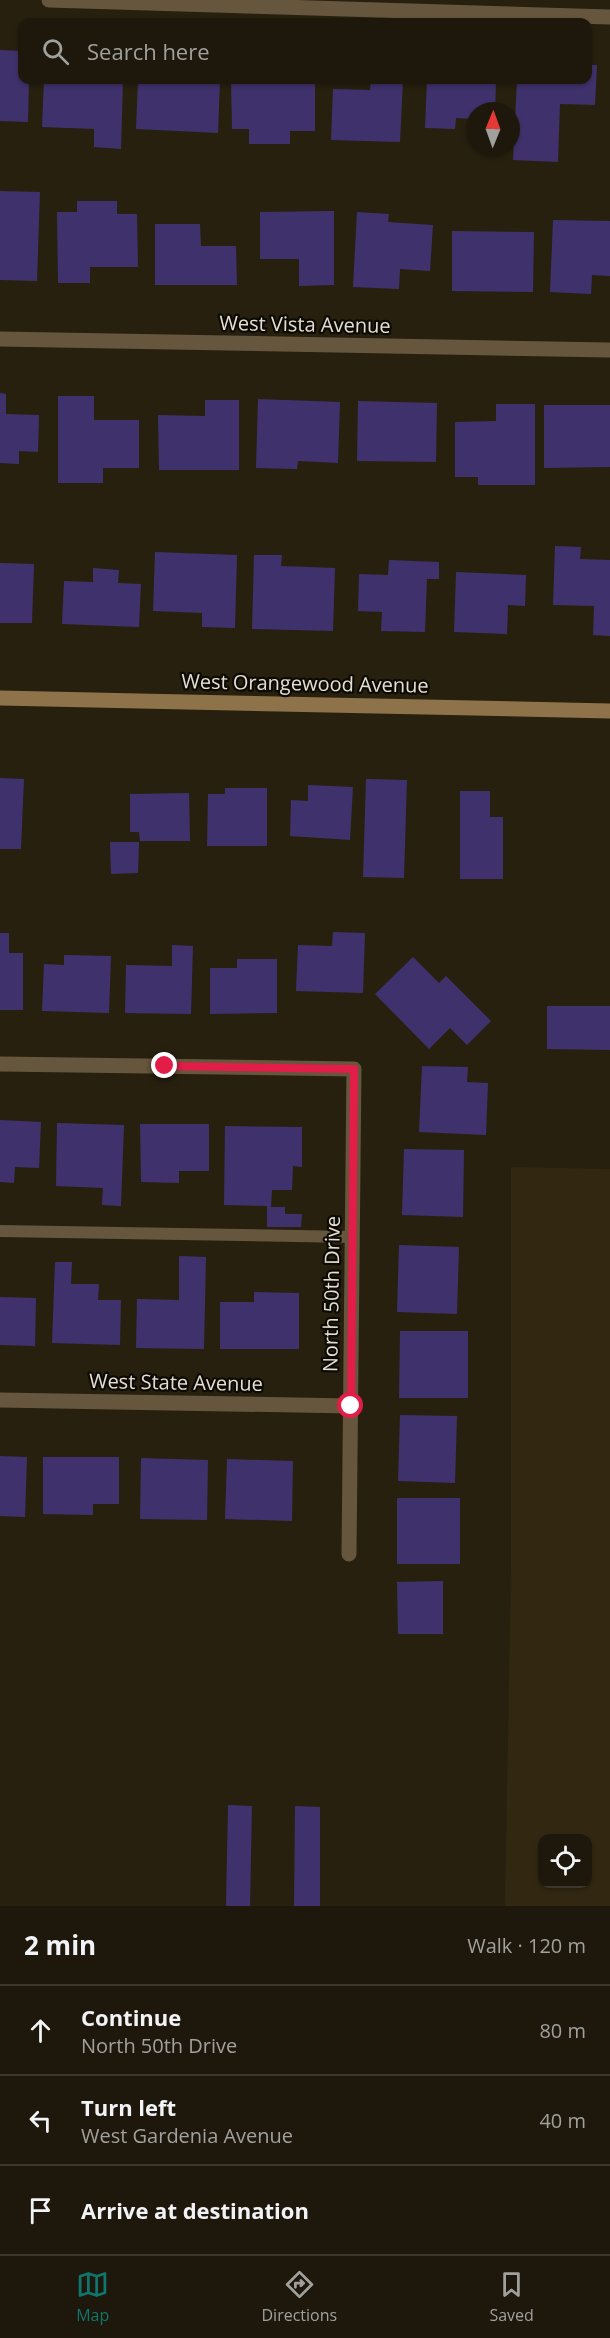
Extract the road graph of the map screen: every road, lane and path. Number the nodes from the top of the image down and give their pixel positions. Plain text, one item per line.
1 (49, 0) edge
2 (610, 17) edge
3 (0, 339) edge
4 (610, 350) edge
5 (0, 698) edge
6 (610, 711) edge
7 (0, 1064) edge
8 (0, 1231) edge
9 (352, 1237) junction
10 (0, 1400) edge
11 (351, 1406) junction
12 (349, 1554) dead end

1 - 2 street
3 - 4 street, West Vista Avenue
5 - 6 street, West Orangewood Avenue
7 - 9 street, North 50th Drive
8 - 9 lane
9 - 11 street, North 50th Drive
10 - 11 street, West State Avenue
11 - 12 street, North 50th Drive

